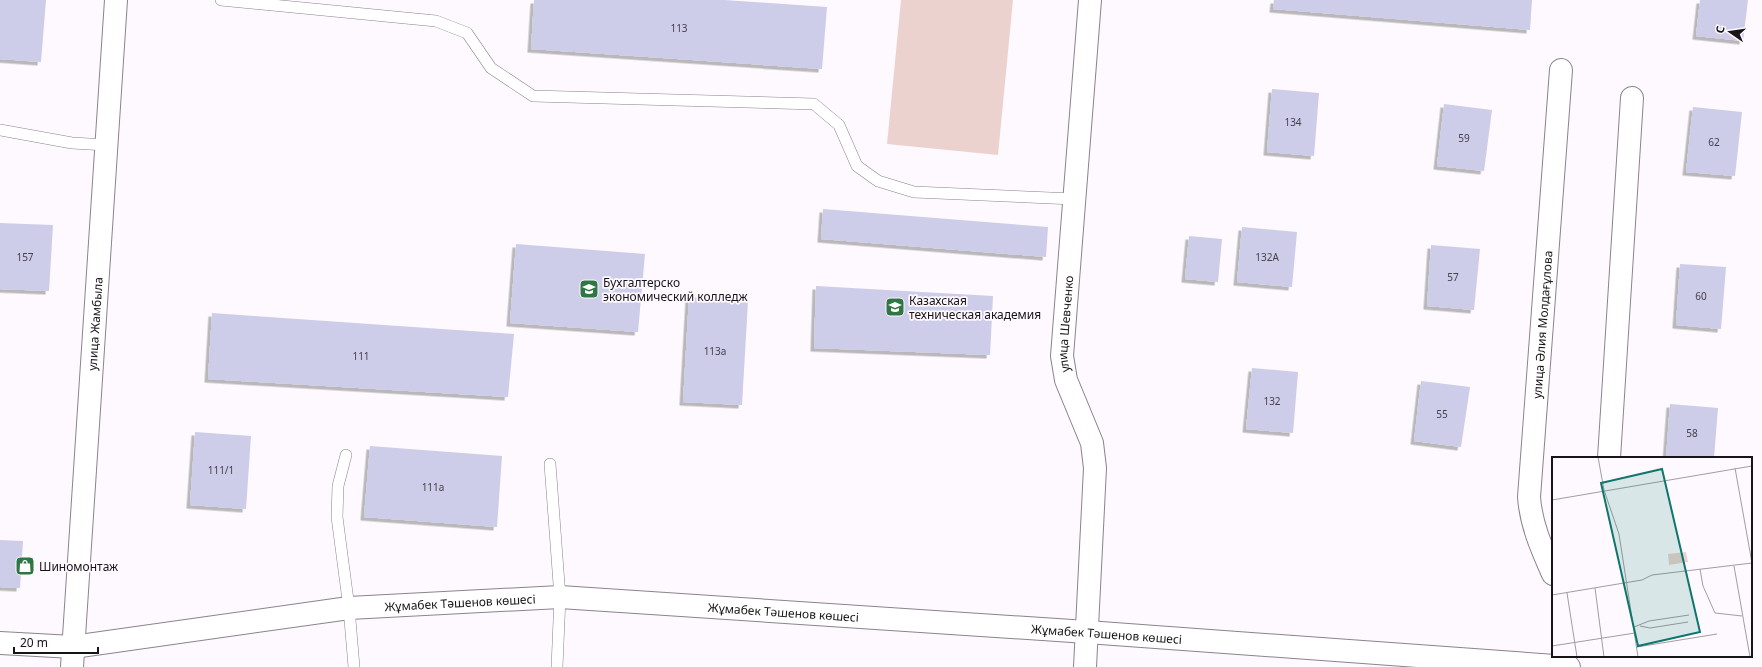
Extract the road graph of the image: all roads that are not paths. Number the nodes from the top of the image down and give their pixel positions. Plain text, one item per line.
1 (116, 0) edge
2 (221, 0) edge
3 (1090, 0) edge
4 (1561, 70) dead end
5 (1632, 98) dead end
6 (0, 130) edge
7 (107, 145) junction
8 (1074, 199) junction
9 (346, 455) dead end
10 (1609, 457) edge
11 (550, 464) dead end
12 (1552, 572) edge
13 (560, 597) junction
14 (349, 608) junction
15 (1087, 632) junction
16 (0, 643) edge
17 (73, 657) edge
18 (1560, 663) edge
19 (354, 667) edge
20 (557, 667) edge
21 (1085, 667) edge

1 - 7 street, улица Жамбыла
2 - 8 lane
3 - 8 street, улица Шевченко
4 - 12 street, улица Әлия Молдағұлова
5 - 10 street
6 - 7 lane
7 - 17 street, улица Жамбыла
8 - 15 street, улица Шевченко
9 - 14 lane
11 - 13 lane
13 - 14 street, Жұмабек Тәшенов көшесі
13 - 15 street, Жұмабек Тәшенов көшесі
13 - 20 lane
14 - 17 street, Жұмабек Тәшенов көшесі
14 - 19 lane
15 - 18 street, Жұмабек Тәшенов көшесі
15 - 21 street, улица Шевченко
16 - 17 street, Жұмабек Тәшенов көшесі

